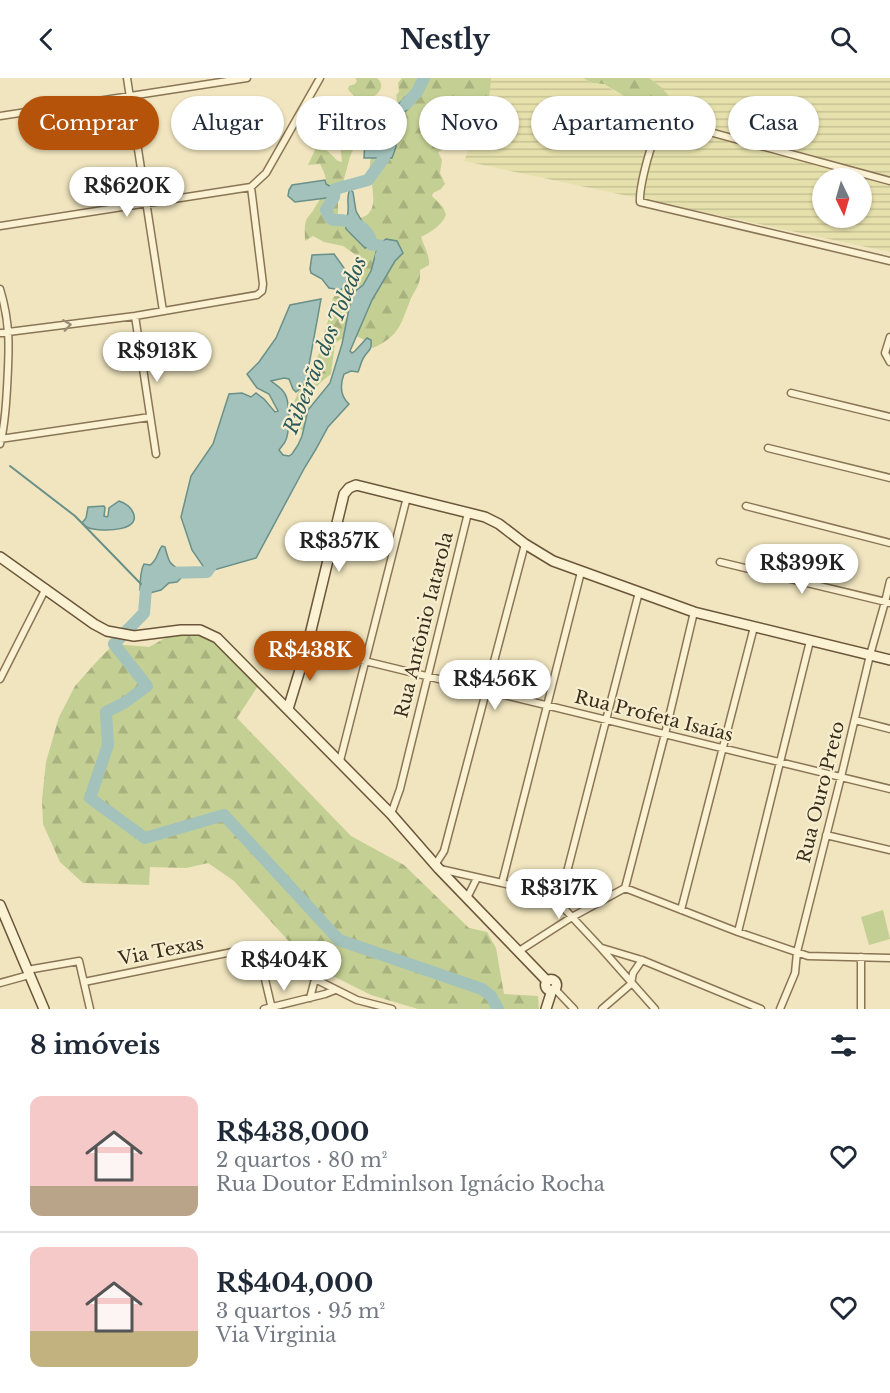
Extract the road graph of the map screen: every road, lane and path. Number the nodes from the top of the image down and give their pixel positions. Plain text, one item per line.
1 (127, 78) edge
2 (247, 78) edge
3 (320, 78) edge
4 (129, 95) junction
5 (0, 116) edge
6 (890, 181) edge
7 (251, 187) junction
8 (146, 203) junction
9 (0, 225) edge
10 (890, 261) edge
11 (0, 289) edge
12 (2, 301) edge
13 (163, 311) junction
14 (135, 316) junction
15 (9, 332) junction
16 (0, 333) edge
17 (890, 337) edge
18 (890, 362) edge
19 (791, 393) dead end
20 (150, 417) junction
21 (890, 417) edge
22 (0, 441) edge
23 (768, 448) dead end
24 (156, 454) dead end
25 (890, 478) edge
26 (407, 497) junction
27 (746, 506) dead end
28 (468, 513) junction
29 (890, 543) edge
30 (525, 544) junction
31 (0, 556) edge
32 (720, 562) dead end
33 (582, 572) junction
34 (890, 581) edge
35 (46, 588) junction
36 (639, 592) junction
37 (888, 603) edge
38 (694, 612) junction
39 (754, 627) junction
40 (810, 641) junction
41 (307, 646) junction
42 (870, 655) junction
43 (890, 660) edge
44 (366, 661) junction
45 (427, 676) junction
46 (0, 679) edge
47 (488, 691) junction
48 (548, 705) junction
49 (288, 709) junction
50 (606, 720) junction
51 (855, 720) junction
52 (890, 729) edge
53 (665, 734) junction
54 (723, 748) junction
55 (340, 761) junction
56 (781, 763) junction
57 (841, 777) junction
58 (890, 789) edge
59 (391, 814) junction
60 (826, 835) junction
61 (890, 850) edge
62 (437, 867) junction
63 (477, 878) junction
64 (502, 883) junction
65 (625, 888) junction
66 (467, 898) junction
67 (559, 903) junction
68 (0, 904) edge
69 (681, 910) junction
70 (3, 917) edge
71 (572, 917) junction
72 (738, 932) junction
73 (257, 947) junction
74 (601, 948) junction
75 (519, 951) junction
76 (615, 952) junction
77 (797, 952) junction
78 (278, 954) junction
79 (861, 957) junction
80 (610, 958) junction
81 (890, 958) edge
82 (642, 960) junction
83 (28, 973) junction
84 (264, 975) junction
85 (315, 979) junction
86 (84, 982) junction
87 (0, 983) edge
88 (631, 984) junction
89 (551, 987) junction
90 (335, 990) junction
91 (310, 998) junction
92 (272, 1008) edge
93 (44, 1009) edge
94 (90, 1009) edge
95 (264, 1009) edge
96 (392, 1009) edge
97 (545, 1009) edge
98 (574, 1009) edge
99 (602, 1009) edge
100 (655, 1009) edge
101 (761, 1009) edge
102 (780, 1009) edge
103 (861, 1009) edge

1 - 4 street
2 - 4 street
3 - 7 street
4 - 5 street
4 - 8 street
6 - 10 street
7 - 8 street
7 - 13 street
8 - 9 street
8 - 13 street
11 - 12 street
12 - 15 street
13 - 14 street
15 -> 14 street
14 - 20 street
15 - 16 street
15 - 22 street
17 - 18 street
19 - 21 street
20 - 22 street
20 - 24 street
23 - 25 street
26 - 28 street
26 - 41 street
26 - 44 street
27 - 29 street
28 - 30 street
28 - 45 street, Rua Antônio Iatarola
30 - 33 street
30 - 47 street
31 - 35 street
32 - 37 street
33 - 36 street
33 - 48 street
34 - 37 street, Rua Ouro Preto
35 - 46 street
35 - 49 street
36 - 38 street
36 - 50 street
37 - 42 street, Rua Ouro Preto
38 - 39 street
38 - 53 street
39 - 40 street
39 - 54 street
40 - 42 street
40 - 56 street
41 - 44 street, Rua Profeta Isaías
41 - 49 street
42 - 43 street
42 - 51 street, Rua Ouro Preto
44 - 45 street, Rua Profeta Isaías
44 - 55 street
45 - 47 street, Rua Profeta Isaías
45 - 59 street, Rua Antônio Iatarola
47 - 48 street, Rua Profeta Isaías
47 - 62 street
48 - 50 street, Rua Profeta Isaías
48 - 64 street
49 - 55 street
50 - 53 street, Rua Profeta Isaías
50 - 67 street
51 - 52 street
51 - 57 street, Rua Ouro Preto
53 - 54 street, Rua Profeta Isaías
53 - 65 street
54 - 56 street, Rua Profeta Isaías
54 - 69 street
55 - 59 street
56 - 57 street, Rua Profeta Isaías
56 - 72 street
57 - 58 street, Rua Profeta Isaías
57 - 60 street, Rua Ouro Preto
59 - 62 street
60 - 61 street
60 - 77 street, Rua Ouro Preto
62 - 63 street
62 - 66 street
63 - 64 street
63 - 66 street
64 - 67 street
65 - 69 street
65 - 71 street
66 - 75 street
67 - 71 street
68 - 70 street
69 - 72 street
70 - 83 street
71 - 74 street
71 - 75 street
72 - 77 street
73 - 78 street, Via Texas
73 - 84 street
73 - 86 street, Via Texas
74 - 76 street
74 - 80 street
75 - 89 street
76 - 80 street
76 - 82 street
77 - 79 street
77 - 102 street, Rua Ouro Preto
78 - 84 street
78 - 85 street, Via Texas
79 - 81 street
79 - 103 street
80 - 88 street
82 - 88 street
82 - 101 street
83 - 86 street
83 - 87 street
83 - 93 street
84 - 92 street
85 - 90 street, Via Texas
85 - 91 street
86 - 94 street
88 - 99 street
88 - 100 street
89 - 97 street
89 - 98 street
90 - 91 street
90 - 96 street, Via Texas
91 - 92 street
92 - 95 street

